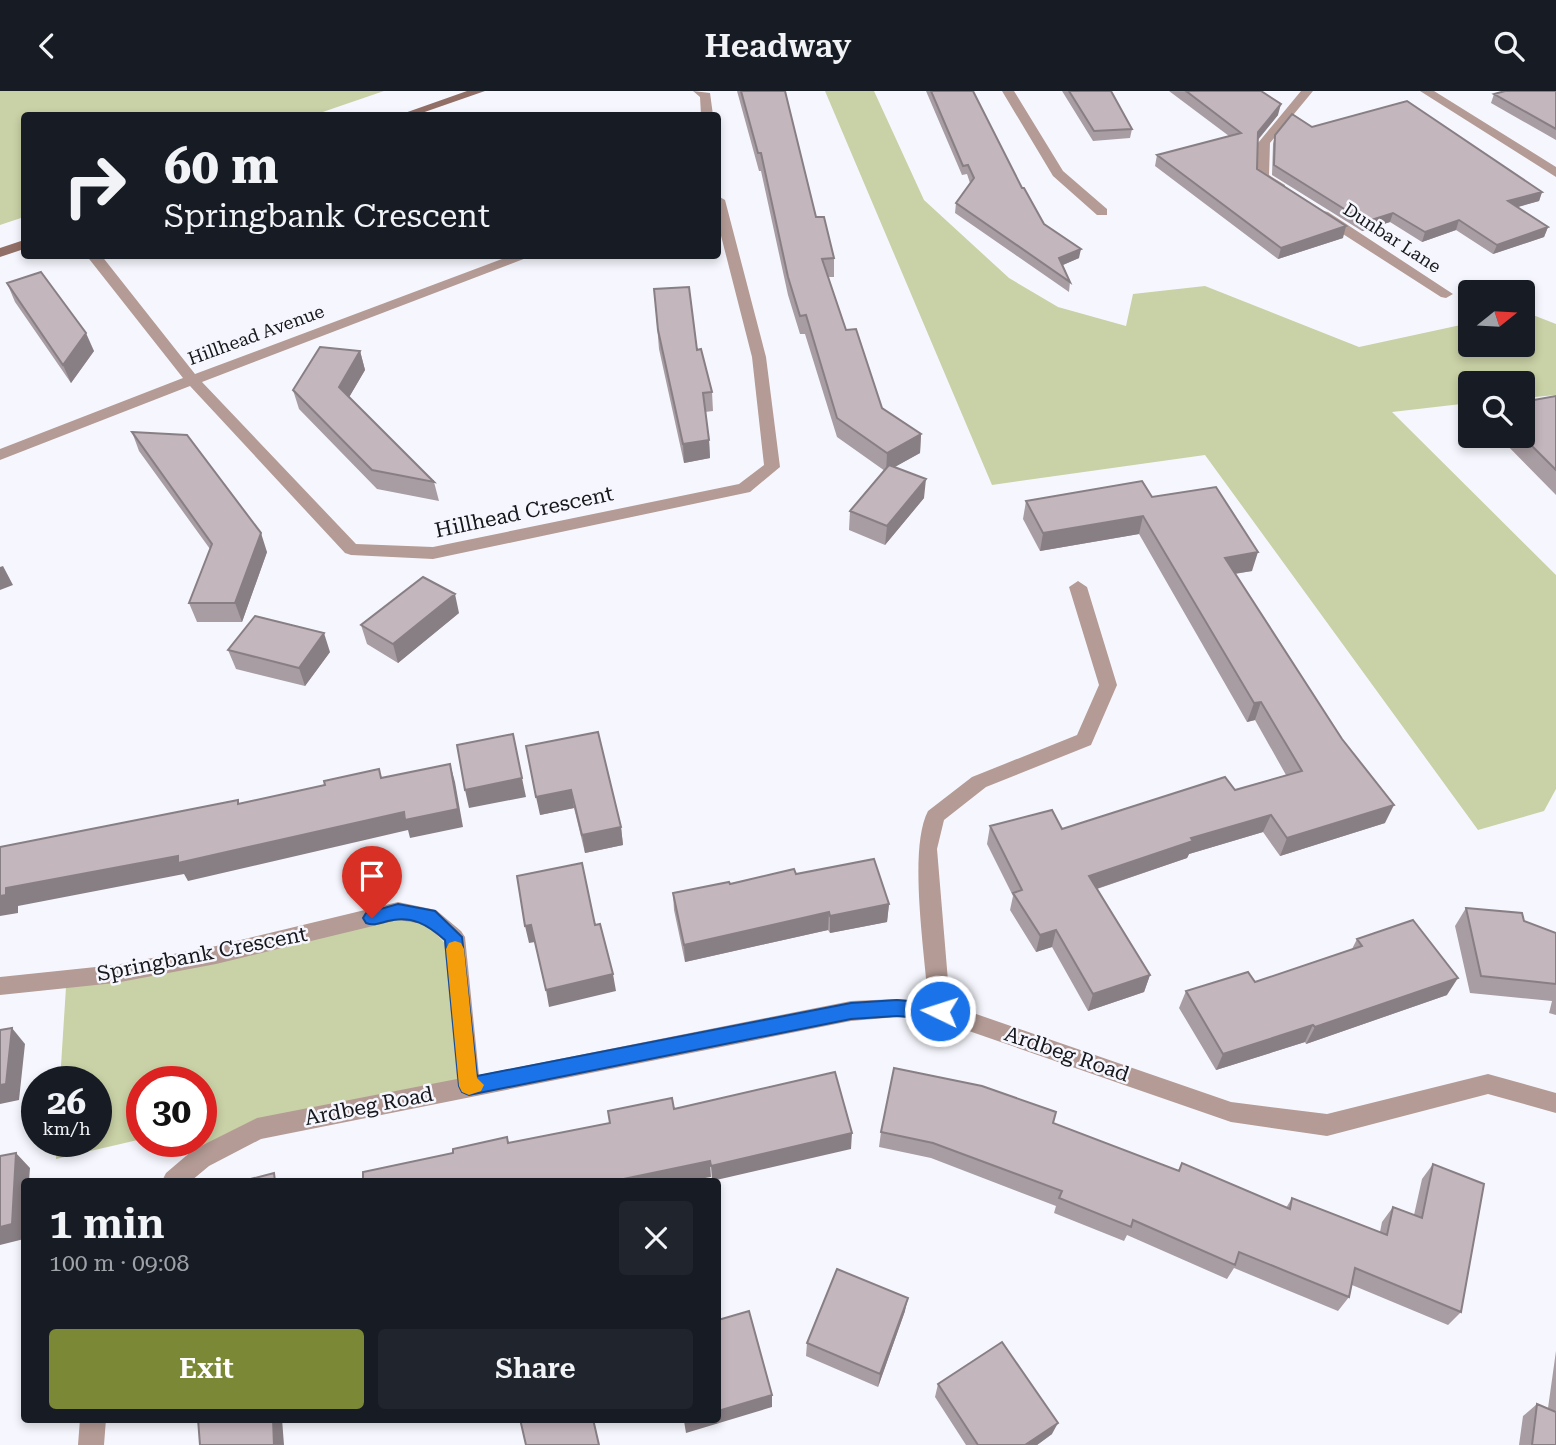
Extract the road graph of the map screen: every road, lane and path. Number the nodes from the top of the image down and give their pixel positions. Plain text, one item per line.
1 (480, 91) edge
2 (699, 91) edge
3 (1008, 91) edge
4 (1307, 91) edge
5 (1426, 91) edge
6 (414, 112) edge
7 (707, 112) edge
8 (1556, 173) edge
9 (721, 211) edge
10 (1102, 212) dead end
11 (21, 245) edge
12 (0, 253) edge
13 (96, 259) edge
14 (516, 259) edge
15 (1446, 294) dead end
16 (192, 380) junction
17 (0, 455) edge
18 (1079, 587) dead end
19 (0, 986) edge
20 (940, 1011) junction
21 (469, 1086) junction
22 (1556, 1103) edge
23 (178, 1178) edge
24 (93, 1423) edge
25 (91, 1445) edge

1 - 6 main road
2 - 7 street
3 - 10 street
4 - 15 street, Dunbar Lane
5 - 8 street
9 - 16 street, Hillhead Crescent
11 - 12 main road
13 - 16 street, Hillhead Crescent
14 - 16 street, Hillhead Avenue
16 - 17 street, Hillhead Avenue
18 - 20 street
19 - 21 street, Springbank Crescent
20 - 21 street, Ardbeg Road
20 - 22 street, Ardbeg Road
21 - 23 street, Ardbeg Road
24 - 25 street

